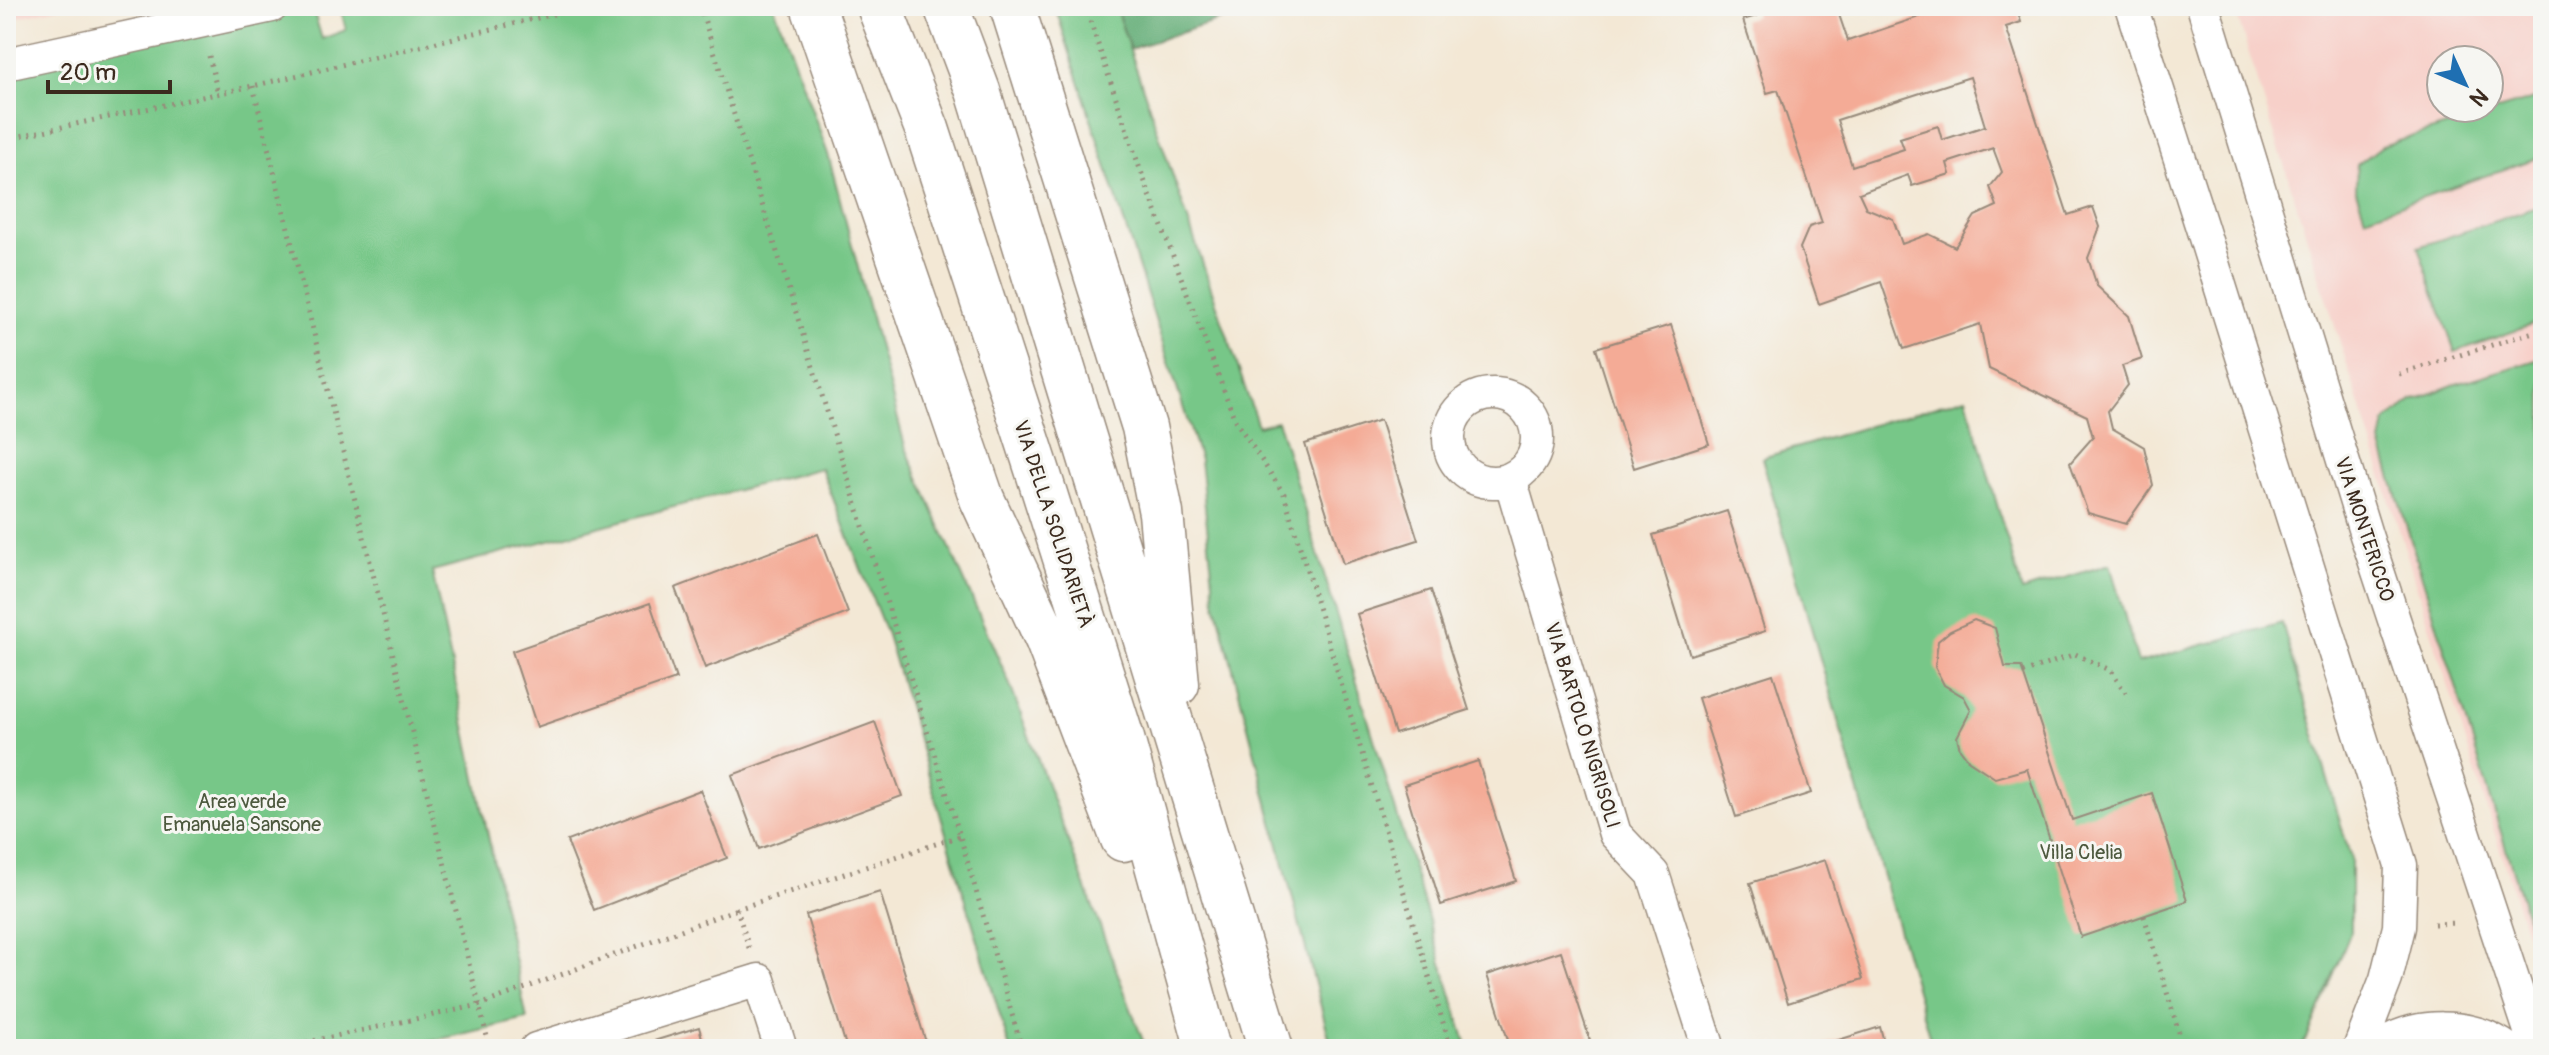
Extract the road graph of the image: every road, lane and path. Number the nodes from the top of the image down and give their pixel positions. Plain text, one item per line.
1 (272, 6) edge
2 (588, 6) edge
3 (700, 6) edge
4 (813, 6) edge
5 (879, 6) edge
6 (946, 6) edge
7 (1012, 6) edge
8 (1085, 6) edge
9 (2131, 6) edge
10 (2203, 6) edge
11 (6, 64) edge
12 (253, 86) junction
13 (6, 139) edge
14 (2543, 329) edge
15 (2399, 374) dead end
16 (1510, 479) dead end
17 (2023, 673) dead end
18 (2126, 693) dead end
19 (1180, 755) junction
20 (960, 836) junction
21 (737, 909) junction
22 (2144, 916) dead end
23 (2493, 920) junction
24 (2399, 927) junction
25 (1185, 972) junction
26 (759, 980) junction
27 (480, 1005) junction
28 (275, 1049) edge
29 (490, 1049) edge
30 (536, 1049) edge
31 (781, 1049) edge
32 (1022, 1049) edge
33 (1208, 1049) edge
34 (1271, 1049) edge
35 (1451, 1049) edge
36 (1709, 1049) edge
37 (2184, 1049) edge
38 (2359, 1049) edge
39 (2377, 1049) edge
40 (2508, 1049) edge
41 (2536, 1049) edge

1 - 11 street
2 - 12 path
3 - 20 path
4 - 25 highway
5 - 25 highway, VIA DELLA SOLIDARIETÀ
6 - 19 highway
7 - 19 highway
8 - 35 path
9 - 24 street
10 - 23 street, VIA MONTERICCO
12 - 13 path
12 - 27 path
14 - 15 path
16 - 36 street, VIA BARTOLO NIGRISOLI
17 - 18 path
19 - 34 highway
20 - 21 path
20 - 32 path
21 - 26 path
21 - 27 path
22 - 37 path
23 - 24 path
23 - 41 street, VIA MONTERICCO
24 - 38 street
25 - 33 highway, VIA DELLA SOLIDARIETÀ
26 - 30 street
26 - 31 street
27 - 28 path
27 - 29 path
39 - 40 street

